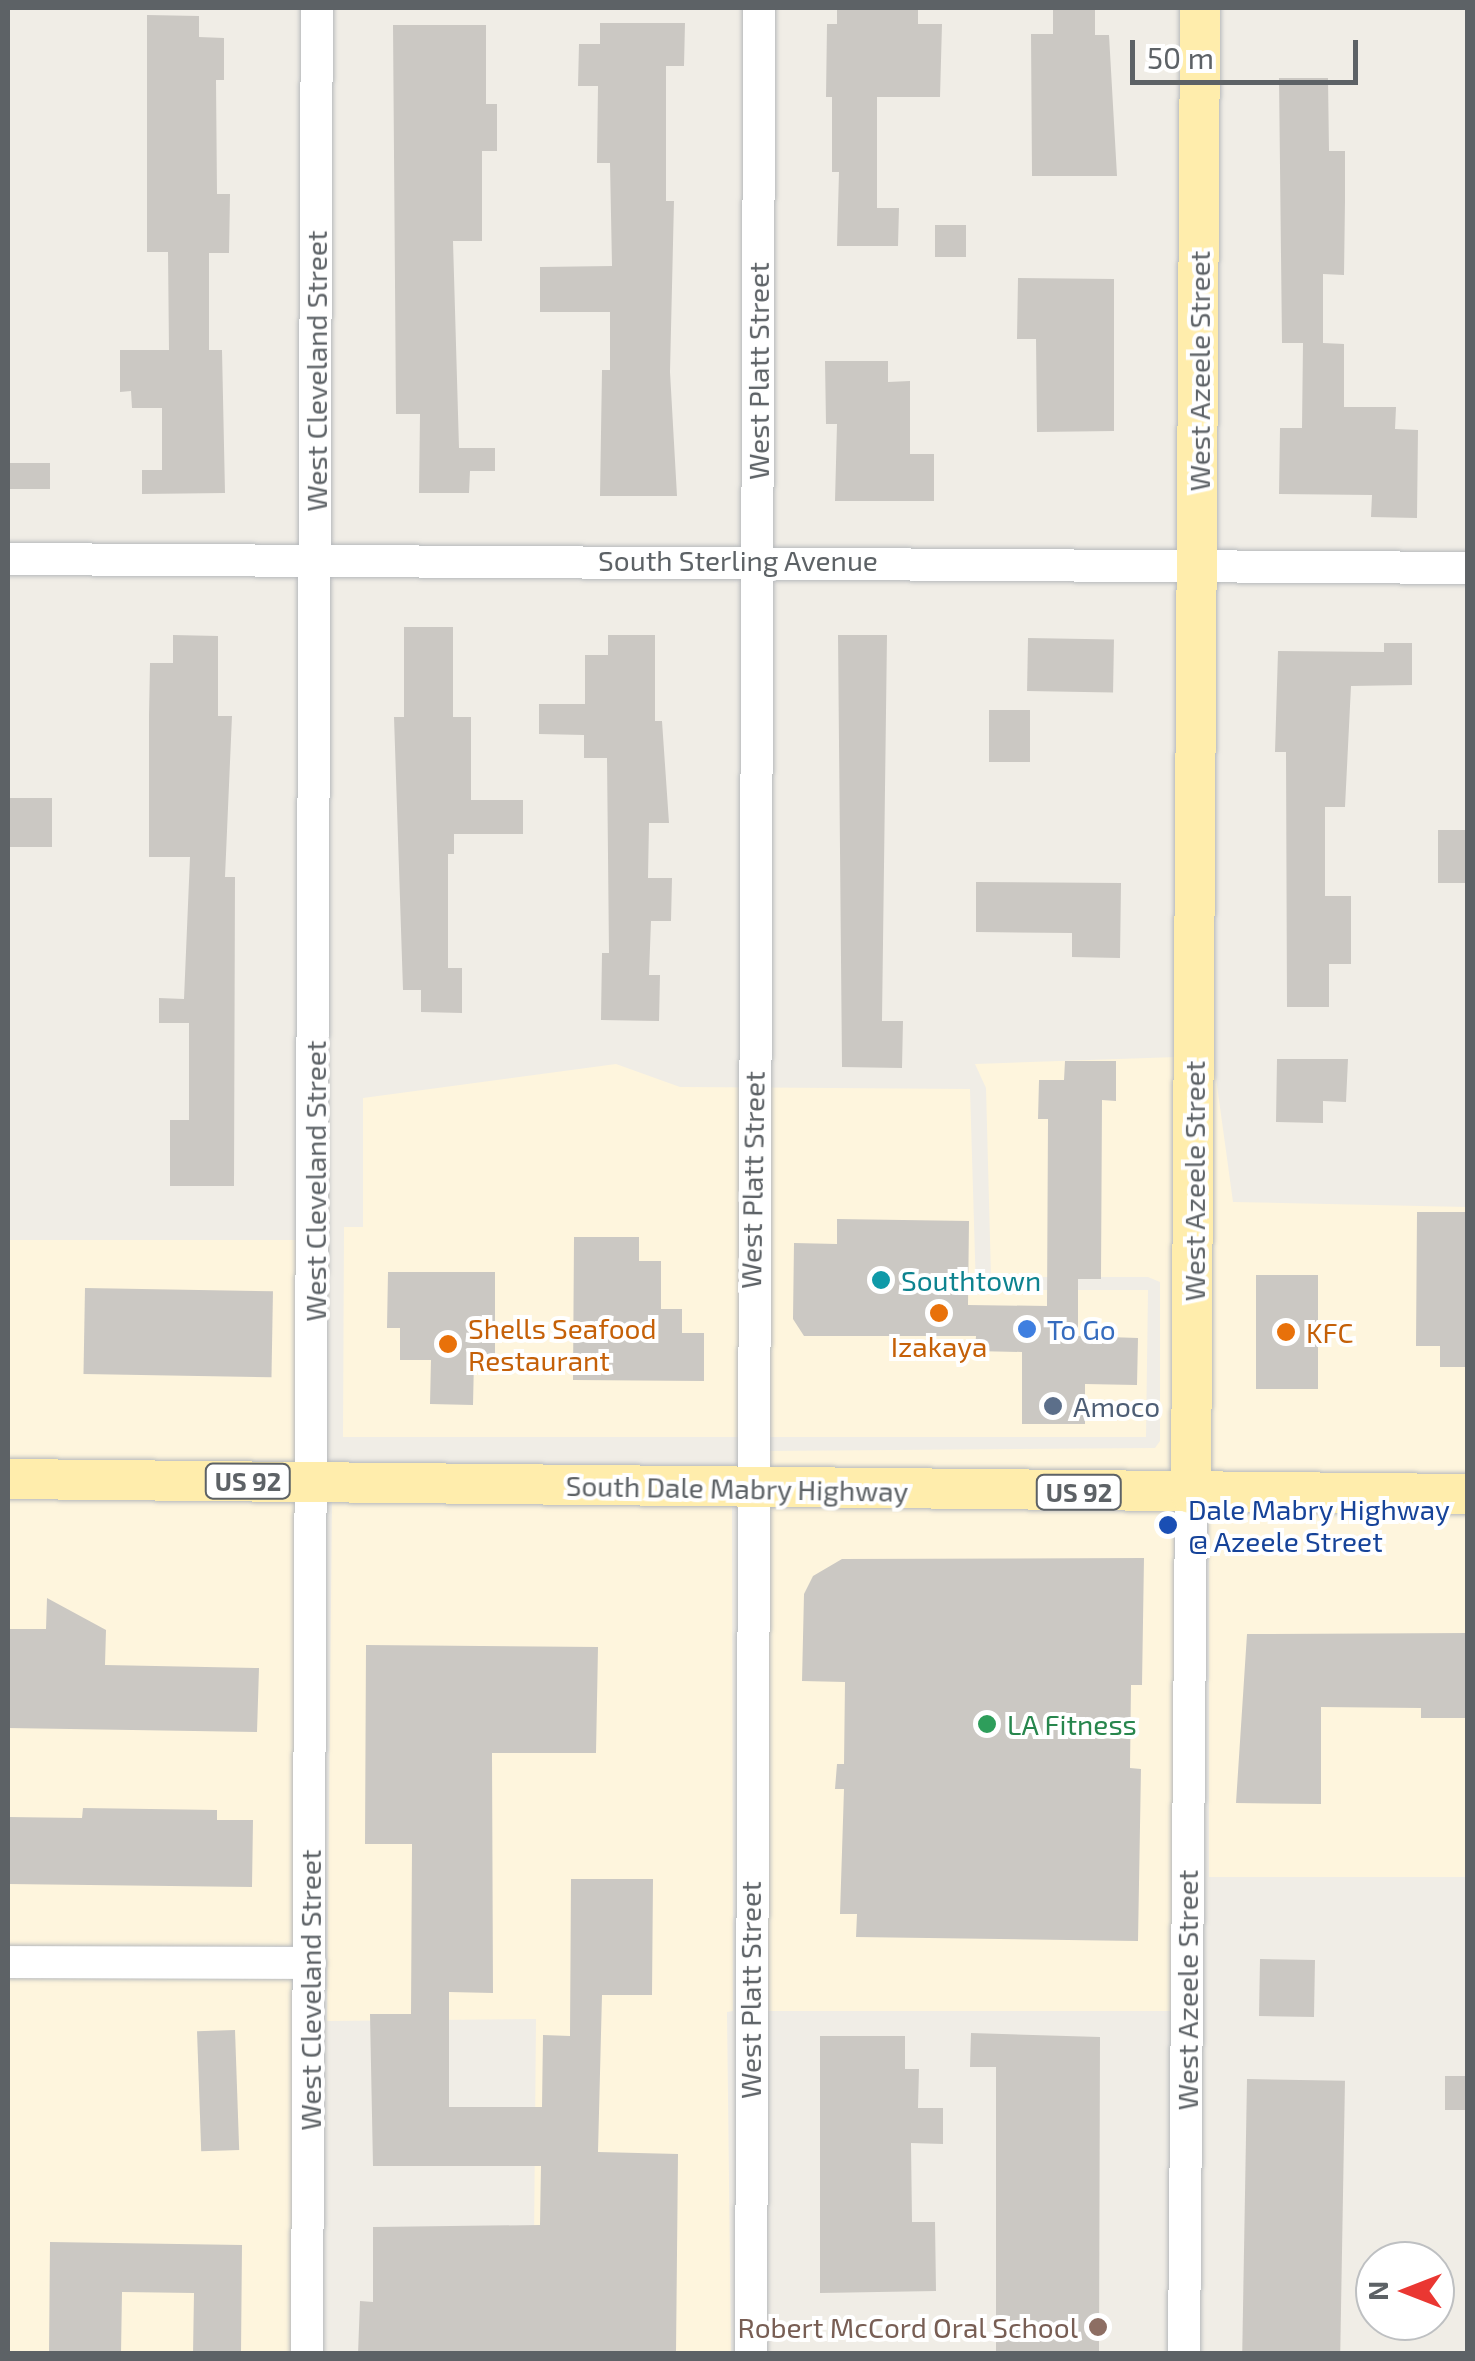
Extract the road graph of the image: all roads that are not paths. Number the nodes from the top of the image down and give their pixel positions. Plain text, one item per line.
1 (317, 8) edge
2 (759, 8) edge
3 (1200, 8) edge
4 (316, 557) junction
5 (8, 559) edge
6 (758, 560) junction
7 (1198, 564) junction
8 (1468, 568) edge
9 (8, 1479) edge
10 (314, 1481) junction
11 (750, 1490) junction
12 (1191, 1493) junction
13 (1468, 1494) edge
14 (8, 1962) edge
15 (310, 1963) junction
16 (307, 2354) edge
17 (751, 2354) edge
18 (1184, 2354) edge

1 - 4 street, West Cleveland Street
2 - 6 street, West Platt Street
3 - 7 main road, West Azeele Street
4 - 5 street, South Sterling Avenue
4 - 6 street, South Sterling Avenue
4 - 10 street, West Cleveland Street
6 - 7 street, South Sterling Avenue
6 - 11 street, West Platt Street
7 - 8 street, South Sterling Avenue
7 - 12 main road, West Azeele Street
9 - 10 main road, South Dale Mabry Highway / US 92
10 - 11 main road, South Dale Mabry Highway / US 92
10 - 15 street, West Cleveland Street
11 - 12 main road, South Dale Mabry Highway / US 92
11 - 17 street, West Platt Street
12 - 13 main road, South Dale Mabry Highway / US 92
12 - 18 street, West Azeele Street
14 - 15 street
15 - 16 street, West Cleveland Street

